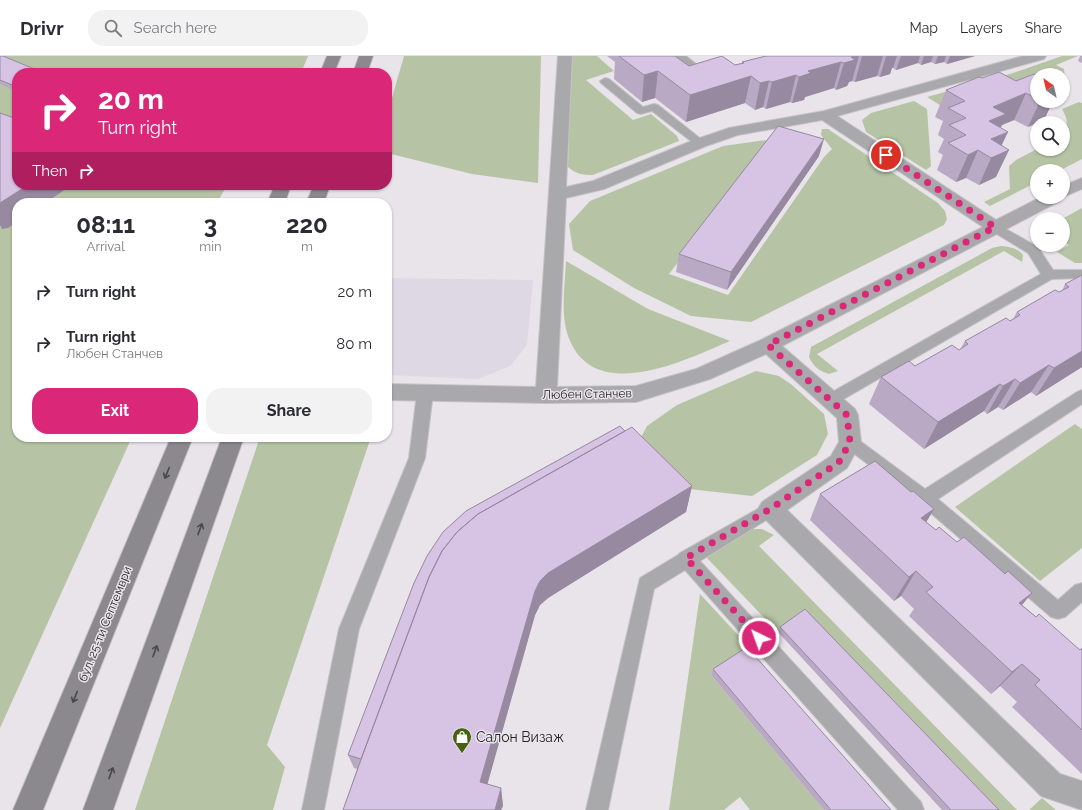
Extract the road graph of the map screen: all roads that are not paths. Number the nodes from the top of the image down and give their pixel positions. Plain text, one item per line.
1 (334, 56) edge
2 (366, 56) edge
3 (565, 56) edge
4 (680, 56) edge
5 (1039, 56) edge
6 (329, 68) edge
7 (362, 68) edge
8 (700, 72) edge
9 (605, 81) dead end
10 (825, 115) junction
11 (700, 143) junction
12 (1082, 182) edge
13 (1070, 188) edge
14 (559, 194) junction
15 (1040, 204) edge
16 (995, 227) junction
17 (1082, 274) edge
18 (1049, 275) junction
19 (768, 345) junction
20 (392, 392) edge
21 (425, 393) junction
22 (546, 395) junction
23 (1082, 396) edge
24 (830, 400) junction
25 (180, 442) edge
26 (231, 442) edge
27 (850, 442) junction
28 (925, 498) junction
29 (770, 509) junction
30 (686, 558) junction
31 (1082, 591) edge
32 (1082, 796) edge
33 (28, 810) edge
34 (98, 810) edge
35 (313, 810) edge
36 (597, 810) edge
37 (913, 810) edge

1 - 6 main road
2 - 7 main road
3 - 14 street
4 - 8 lane
5 - 10 street
9 - 11 lane
10 - 11 street
10 - 16 street
11 - 14 street
12 - 13 street
14 - 22 street
15 - 16 street, Любен Станчев
16 - 18 lane
16 - 19 street, Любен Станчев
17 - 18 lane
18 - 24 lane
19 - 22 street, Любен Станчев
19 - 24 street
20 - 21 street, Любен Станчев
21 - 22 street, Любен Станчев
21 - 35 lane
23 - 28 lane
24 - 27 street
25 -> 33 main road, бул. 25-ти Септември
34 -> 26 main road
27 - 28 lane
27 - 29 street
28 - 31 lane
29 - 30 lane
29 - 32 street
30 - 36 lane
30 - 37 lane

